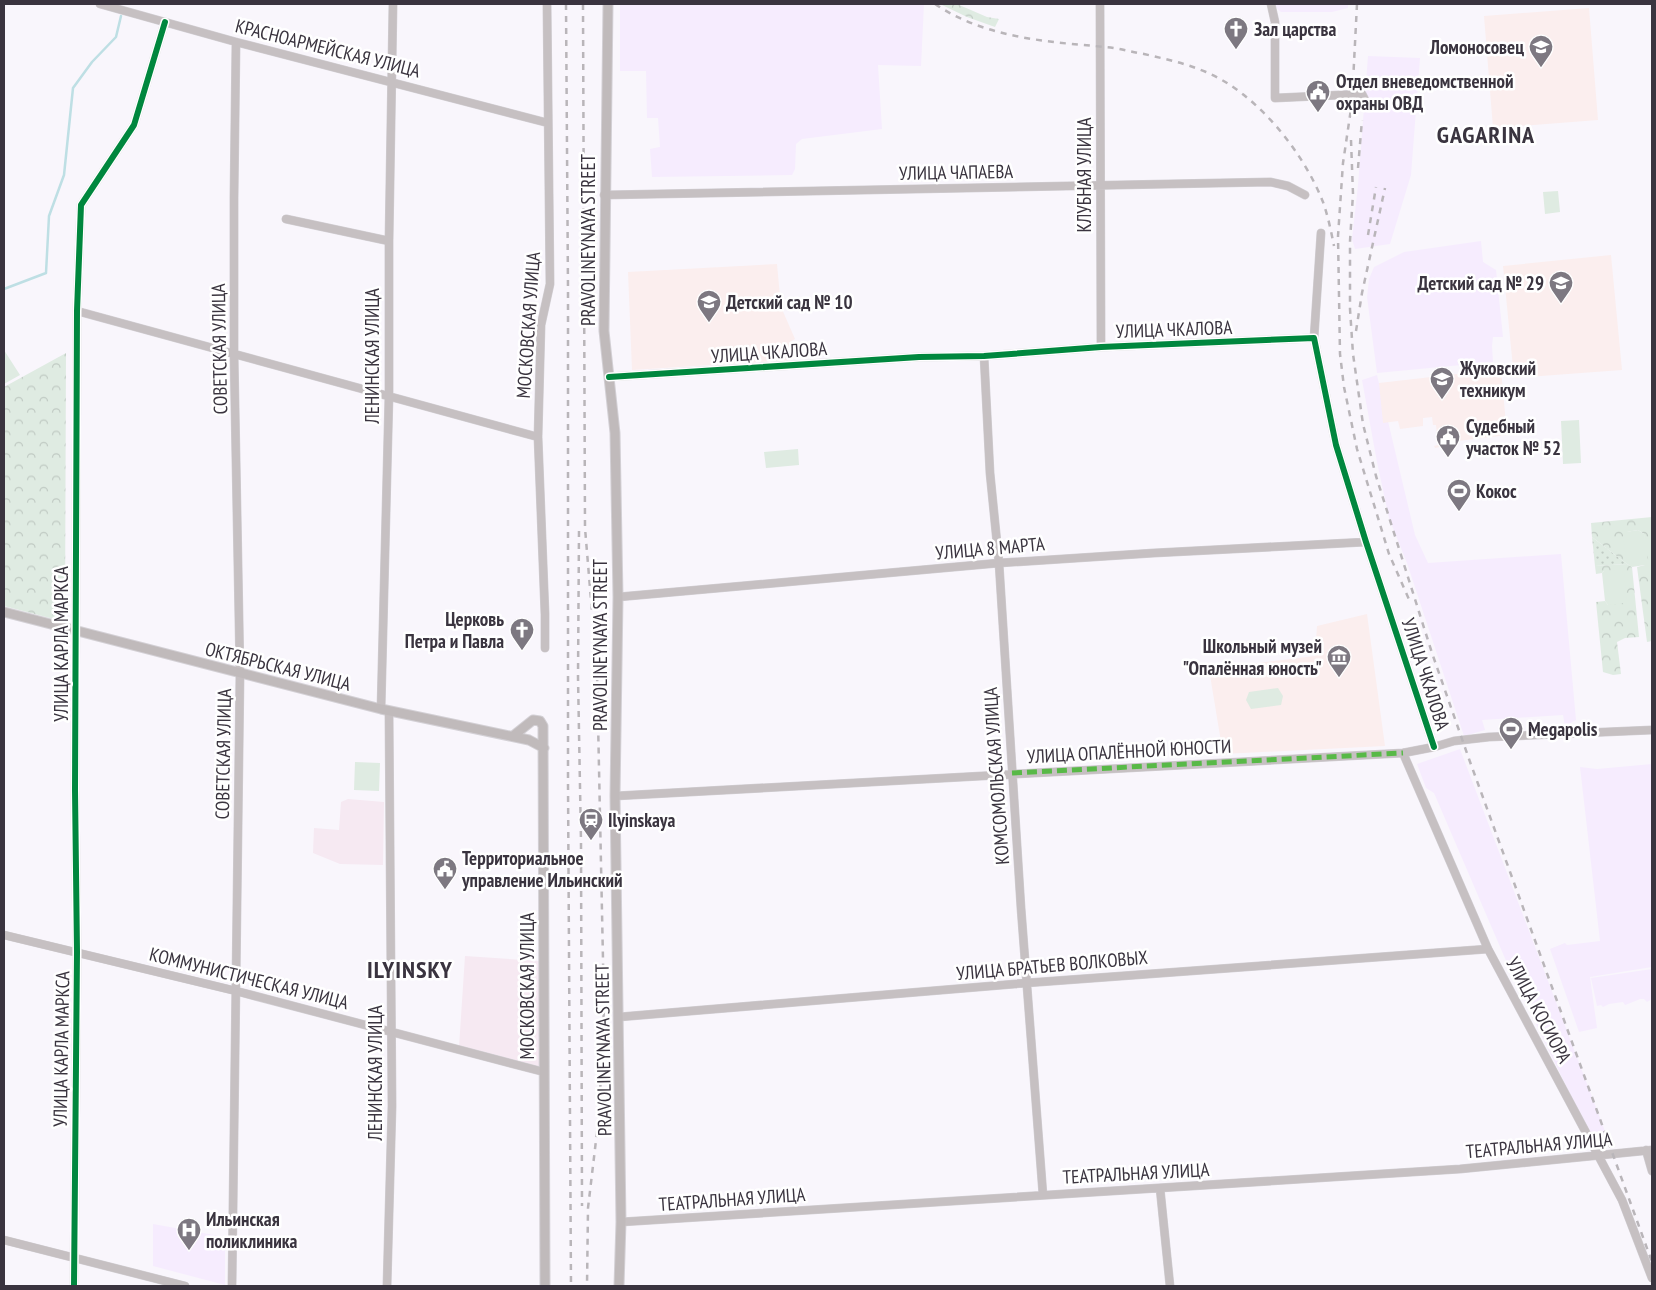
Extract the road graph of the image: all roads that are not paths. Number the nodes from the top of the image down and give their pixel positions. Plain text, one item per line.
1 (100, 4) edge
2 (393, 4) edge
3 (547, 4) edge
4 (608, 4) edge
5 (1100, 4) edge
6 (1271, 4) edge
7 (117, 6) edge
8 (165, 22) junction
9 (236, 42) junction
10 (392, 81) junction
11 (1365, 100) dead end
12 (548, 123) junction
13 (1100, 185) junction
14 (604, 195) junction
15 (1305, 195) dead end
16 (286, 219) dead end
17 (1321, 233) dead end
18 (389, 241) junction
19 (77, 311) junction
20 (1314, 338) junction
21 (1101, 347) junction
22 (234, 353) junction
23 (984, 356) junction
24 (609, 377) junction
25 (389, 395) junction
26 (538, 437) junction
27 (1366, 542) junction
28 (999, 563) junction
29 (618, 597) junction
30 (4, 612) edge
31 (77, 631) junction
32 (545, 648) dead end
33 (240, 673) junction
34 (385, 710) junction
35 (1652, 730) edge
36 (513, 736) junction
37 (1434, 747) junction
38 (544, 748) junction
39 (1403, 753) junction
40 (1012, 774) junction
41 (615, 796) junction
42 (4, 935) edge
43 (1488, 948) junction
44 (77, 952) junction
45 (1026, 983) junction
46 (236, 991) junction
47 (619, 1017) junction
48 (391, 1031) junction
49 (544, 1072) junction
50 (1649, 1150) edge
51 (1598, 1156) junction
52 (1652, 1171) edge
53 (1160, 1188) junction
54 (1042, 1194) junction
55 (621, 1222) junction
56 (4, 1240) edge
57 (74, 1256) junction
58 (1652, 1278) edge
59 (74, 1286) edge
60 (185, 1286) edge
61 (232, 1286) edge
62 (387, 1286) edge
63 (545, 1286) edge
64 (619, 1286) edge
65 (1170, 1286) edge

1 - 7 street, КРАСНОАРМЕЙСКАЯ УЛИЦА
2 - 10 street, ЛЕНИНСКАЯ УЛИЦА
3 - 12 street, МОСКОВСКАЯ УЛИЦА
4 - 14 main road, PRAVOLINEYNAYA STREET
5 - 13 street, КЛУБНАЯ УЛИЦА
6 - 11 street
7 - 8 street, КРАСНОАРМЕЙСКАЯ УЛИЦА
8 - 9 street, КРАСНОАРМЕЙСКАЯ УЛИЦА
8 - 19 street, УЛИЦА КАРЛА МАРКСА
9 - 10 street, КРАСНОАРМЕЙСКАЯ УЛИЦА
9 - 22 street, СОВЕТСКАЯ УЛИЦА
10 - 12 street, КРАСНОАРМЕЙСКАЯ УЛИЦА
10 - 18 street, ЛЕНИНСКАЯ УЛИЦА
12 - 26 street, МОСКОВСКАЯ УЛИЦА
13 - 14 street, УЛИЦА ЧАПАЕВА
13 - 15 street, УЛИЦА ЧАПАЕВА
13 - 21 street, КЛУБНАЯ УЛИЦА
14 - 24 main road, PRAVOLINEYNAYA STREET
16 - 18 street
17 - 20 street
18 - 25 street, ЛЕНИНСКАЯ УЛИЦА
19 - 22 street
19 - 31 street, УЛИЦА КАРЛА МАРКСА
20 - 21 street, УЛИЦА ЧКАЛОВА
20 - 27 street, УЛИЦА ЧКАЛОВА
21 - 23 street, УЛИЦА ЧКАЛОВА
22 - 25 street
22 - 33 street, СОВЕТСКАЯ УЛИЦА
23 - 24 street, УЛИЦА ЧКАЛОВА
23 - 28 street, КОМСОМОЛЬСКАЯ УЛИЦА
24 - 29 main road, PRAVOLINEYNAYA STREET
25 - 26 street
25 - 34 street, ЛЕНИНСКАЯ УЛИЦА
26 - 32 street, МОСКОВСКАЯ УЛИЦА
27 - 28 street, УЛИЦА 8 МАРТА
27 - 37 street, УЛИЦА ЧКАЛОВА
28 - 29 street, УЛИЦА 8 МАРТА
28 - 40 street, КОМСОМОЛЬСКАЯ УЛИЦА
29 - 41 main road, PRAVOLINEYNAYA STREET
30 - 31 main road, ОКТЯБРЬСКАЯ УЛИЦА
31 - 33 main road, ОКТЯБРЬСКАЯ УЛИЦА
31 - 44 street, УЛИЦА КАРЛА МАРКСА
33 - 34 main road, ОКТЯБРЬСКАЯ УЛИЦА
33 - 46 street, СОВЕТСКАЯ УЛИЦА
34 - 36 main road, ОКТЯБРЬСКАЯ УЛИЦА
34 - 48 street, ЛЕНИНСКАЯ УЛИЦА
35 - 37 street, УЛИЦА ОПАЛЁННОЙ ЮНОСТИ
36 - 38 main road, ОКТЯБРЬСКАЯ УЛИЦА
36 - 38 main road, МОСКОВСКАЯ УЛИЦА
37 - 39 street, УЛИЦА ОПАЛЁННОЙ ЮНОСТИ
38 - 49 main road, МОСКОВСКАЯ УЛИЦА
39 - 40 street, УЛИЦА ОПАЛЁННОЙ ЮНОСТИ
39 - 43 street, УЛИЦА КОСИОРА
40 - 41 street, УЛИЦА ОПАЛЁННОЙ ЮНОСТИ
40 - 45 street, КОМСОМОЛЬСКАЯ УЛИЦА
41 - 47 main road, PRAVOLINEYNAYA STREET
42 - 44 street, КОММУНИСТИЧЕСКАЯ УЛИЦА
43 - 45 street, УЛИЦА БРАТЬЕВ ВОЛКОВЫХ
43 - 51 street, УЛИЦА КОСИОРА
44 - 46 street, КОММУНИСТИЧЕСКАЯ УЛИЦА
44 - 57 street, УЛИЦА КАРЛА МАРКСА
45 - 47 street, УЛИЦА БРАТЬЕВ ВОЛКОВЫХ
45 - 54 street, КОМСОМОЛЬСКАЯ УЛИЦА
46 - 48 street, КОММУНИСТИЧЕСКАЯ УЛИЦА
46 - 61 street, СОВЕТСКАЯ УЛИЦА
47 - 55 main road, PRAVOLINEYNAYA STREET
48 - 49 street, КОММУНИСТИЧЕСКАЯ УЛИЦА
48 - 62 street, ЛЕНИНСКАЯ УЛИЦА
49 - 63 main road, МОСКОВСКАЯ УЛИЦА
50 - 51 street, ТЕАТРАЛЬНАЯ УЛИЦА
50 - 52 street
51 - 53 street, ТЕАТРАЛЬНАЯ УЛИЦА
51 - 58 street, УЛИЦА КОСИОРА
53 - 54 street, ТЕАТРАЛЬНАЯ УЛИЦА
53 - 65 street
54 - 55 street, ТЕАТРАЛЬНАЯ УЛИЦА
55 - 64 main road, PRAVOLINEYNAYA STREET
56 - 57 street
57 - 59 street, УЛИЦА КАРЛА МАРКСА
57 - 60 street

